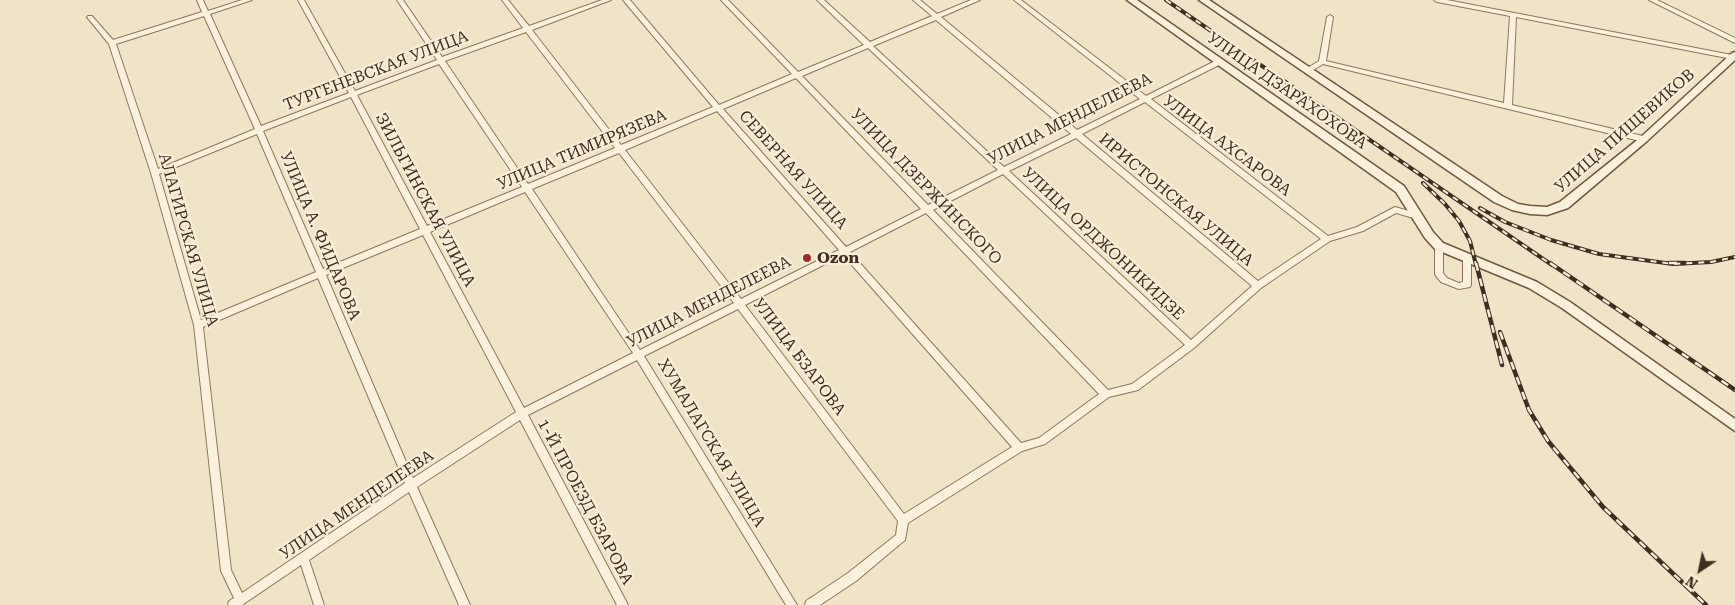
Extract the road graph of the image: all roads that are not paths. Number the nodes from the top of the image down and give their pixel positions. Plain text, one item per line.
1 (200, 0) edge
2 (249, 0) edge
3 (300, 0) edge
4 (400, 0) edge
5 (505, 0) edge
6 (608, 0) edge
7 (626, 0) edge
8 (724, 0) edge
9 (820, 0) edge
10 (916, 0) edge
11 (977, 0) edge
12 (1017, 0) edge
13 (1131, 0) edge
14 (1203, 0) edge
15 (1437, 0) edge
16 (1652, 0) edge
17 (206, 14) junction
18 (1513, 15) junction
19 (90, 17) dead end
20 (936, 17) junction
21 (1330, 17) dead end
22 (529, 28) junction
23 (1735, 41) edge
24 (112, 43) junction
25 (869, 45) junction
26 (1734, 56) edge
27 (442, 60) junction
28 (1219, 62) junction
29 (1322, 62) junction
30 (1308, 70) junction
31 (797, 75) junction
32 (353, 94) junction
33 (1143, 99) junction
34 (1508, 106) junction
35 (718, 108) junction
36 (259, 130) junction
37 (1074, 134) junction
38 (1644, 138) junction
39 (619, 149) junction
40 (1003, 170) junction
41 (155, 173) junction
42 (526, 188) junction
43 (1498, 199) joint
44 (927, 209) junction
45 (1417, 216) junction
46 (424, 231) junction
47 (1327, 239) junction
48 (1439, 246) junction
49 (845, 250) junction
50 (1467, 259) junction
51 (320, 274) junction
52 (1258, 286) junction
53 (739, 302) junction
54 (198, 325) junction
55 (1191, 345) junction
56 (639, 355) junction
57 (1106, 394) junction
58 (521, 414) junction
59 (1735, 426) edge
60 (1019, 448) junction
61 (411, 485) junction
62 (903, 520) junction
63 (304, 559) junction
64 (237, 603) edge
65 (319, 605) edge
66 (466, 605) edge
67 (623, 605) edge
68 (792, 605) edge
69 (810, 605) edge

1 - 17 street, УЛИЦА А. ФИДАРОВА
2 - 17 street
3 - 32 street, ЗИЛЬГИНСКАЯ УЛИЦА
4 - 27 street, ХУМАЛАГСКАЯ УЛИЦА
5 - 22 street, УЛИЦА БЗАРОВА
6 - 22 street, ТУРГЕНЕВСКАЯ УЛИЦА
7 - 35 street, СЕВЕРНАЯ УЛИЦА
8 - 31 street, УЛИЦА ДЗЕРЖИНСКОГО
9 - 25 street, УЛИЦА ОРДЖОНИКИДЗЕ
10 - 20 street, ИРИСТОНСКАЯ УЛИЦА
11 - 20 street, УЛИЦА ТИМИРЯЗЕВА
12 - 33 street, УЛИЦА АХСАРОВА
13 - 28 street, УЛИЦА ДЗАРАХОХОВА
14 - 30 street, УЛИЦА ДЗАРАХОХОВА
15 - 18 street
16 - 23 street
17 - 24 street
17 - 36 street, УЛИЦА А. ФИДАРОВА
18 - 26 street
18 - 34 street
19 - 24 street, АЛАГИРСКАЯ УЛИЦА
20 - 25 street, УЛИЦА ТИМИРЯЗЕВА
20 - 37 street, ИРИСТОНСКАЯ УЛИЦА
21 - 29 street
22 - 27 street, ТУРГЕНЕВСКАЯ УЛИЦА
22 - 39 street, УЛИЦА БЗАРОВА
24 - 41 street, АЛАГИРСКАЯ УЛИЦА
25 - 31 street, УЛИЦА ТИМИРЯЗЕВА
25 - 40 street, УЛИЦА ОРДЖОНИКИДЗЕ
26 - 38 street, УЛИЦА ПИЩЕВИКОВ
27 - 32 street, ТУРГЕНЕВСКАЯ УЛИЦА
27 - 42 street, ХУМАЛАГСКАЯ УЛИЦА
28 - 33 street, УЛИЦА МЕНДЕЛЕЕВА
28 - 45 street, УЛИЦА ДЗАРАХОХОВА
29 - 30 street
29 - 34 street
30 - 43 street, УЛИЦА ДЗАРАХОХОВА
31 - 35 street, УЛИЦА ТИМИРЯЗЕВА
31 - 44 street, УЛИЦА ДЗЕРЖИНСКОГО
32 - 36 street, ТУРГЕНЕВСКАЯ УЛИЦА
32 - 46 street, ЗИЛЬГИНСКАЯ УЛИЦА
33 - 37 street, УЛИЦА МЕНДЕЛЕЕВА
33 - 47 street, УЛИЦА АХСАРОВА
34 - 38 street
35 - 39 street, УЛИЦА ТИМИРЯЗЕВА
35 - 49 street, СЕВЕРНАЯ УЛИЦА
36 - 41 street, ТУРГЕНЕВСКАЯ УЛИЦА
36 - 51 street, УЛИЦА А. ФИДАРОВА
37 - 40 street, УЛИЦА МЕНДЕЛЕЕВА
37 - 52 street, ИРИСТОНСКАЯ УЛИЦА
38 - 43 street, УЛИЦА ПИЩЕВИКОВ
39 - 42 street, УЛИЦА ТИМИРЯЗЕВА
39 - 53 street, УЛИЦА БЗАРОВА
40 - 44 street, УЛИЦА МЕНДЕЛЕЕВА
40 - 55 street, УЛИЦА ОРДЖОНИКИДЗЕ
41 - 54 street, АЛАГИРСКАЯ УЛИЦА
42 - 46 street, УЛИЦА ТИМИРЯЗЕВА
42 - 56 street, ХУМАЛАГСКАЯ УЛИЦА
44 - 49 street, УЛИЦА МЕНДЕЛЕЕВА
44 - 57 street, УЛИЦА ДЗЕРЖИНСКОГО
45 - 47 street
45 - 48 street, УЛИЦА ДЗАРАХОХОВА
46 - 51 street, УЛИЦА ТИМИРЯЗЕВА
46 - 58 street, ЗИЛЬГИНСКАЯ УЛИЦА
47 - 52 street
48 - 50 street
48 - 50 street
49 - 53 street, УЛИЦА МЕНДЕЛЕЕВА
49 - 60 street, СЕВЕРНАЯ УЛИЦА
50 - 59 street
51 - 54 street, УЛИЦА ТИМИРЯЗЕВА
51 - 61 street, УЛИЦА А. ФИДАРОВА
52 - 55 street
53 - 56 street, УЛИЦА МЕНДЕЛЕЕВА
53 - 62 street, УЛИЦА БЗАРОВА
54 - 64 street, АЛАГИРСКАЯ УЛИЦА
55 - 57 street
56 - 58 street, УЛИЦА МЕНДЕЛЕЕВА
56 - 68 street, ХУМАЛАГСКАЯ УЛИЦА
57 - 60 street
58 - 61 street, УЛИЦА МЕНДЕЛЕЕВА
58 - 67 street, 1-Й ПРОЕЗД БЗАРОВА
60 - 62 street
61 - 63 street, УЛИЦА МЕНДЕЛЕЕВА
61 - 66 street, УЛИЦА А. ФИДАРОВА
62 - 69 street
63 - 64 street, УЛИЦА МЕНДЕЛЕЕВА
63 - 65 street

